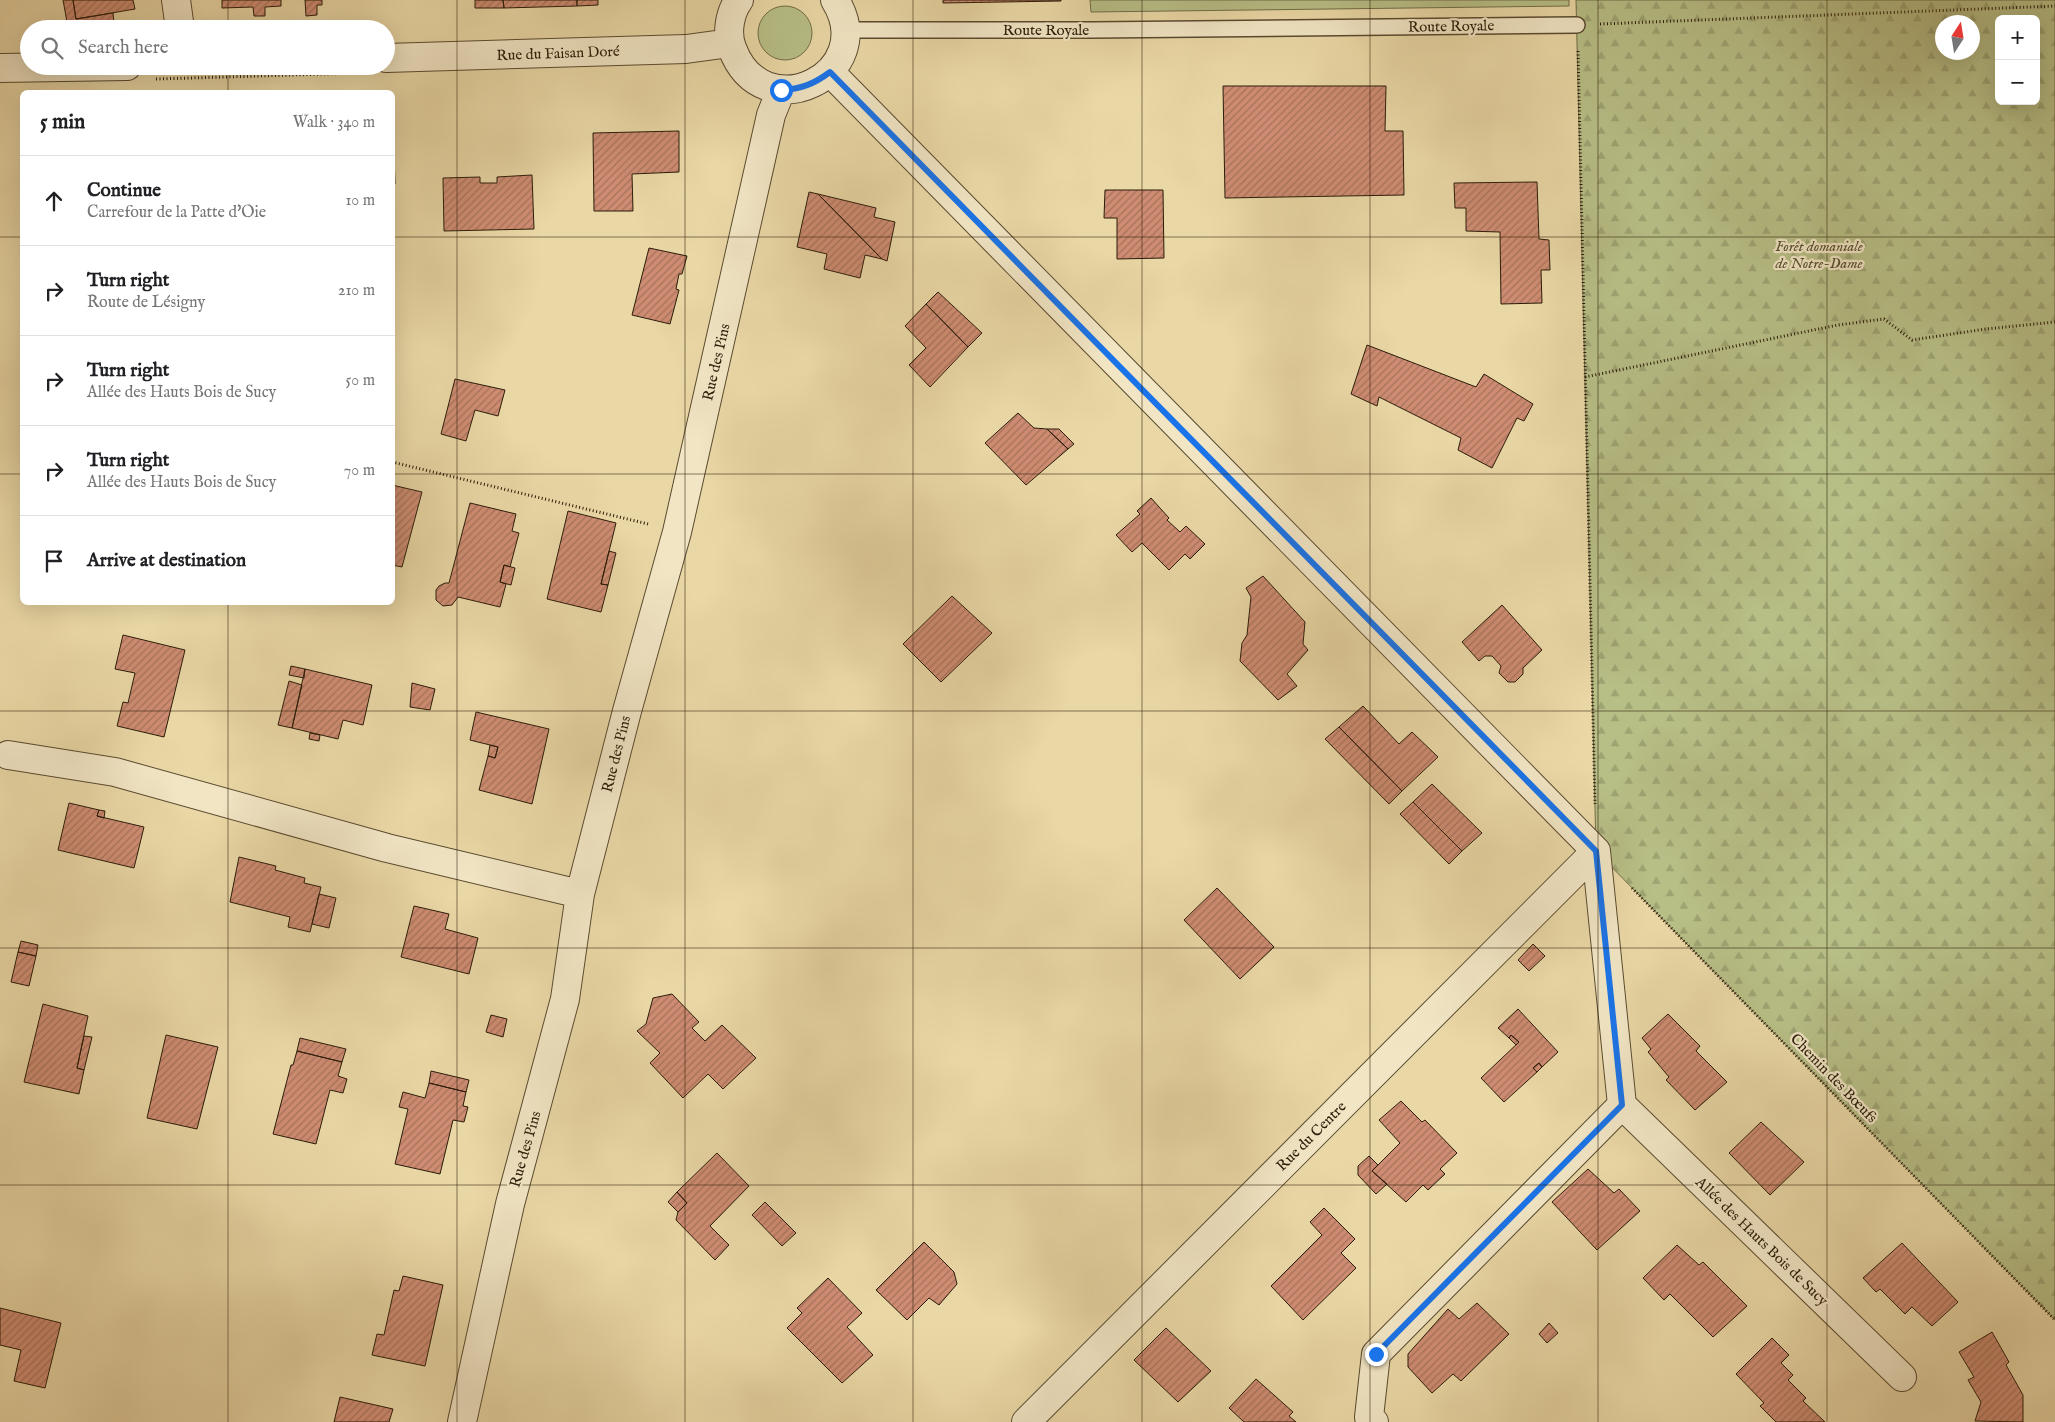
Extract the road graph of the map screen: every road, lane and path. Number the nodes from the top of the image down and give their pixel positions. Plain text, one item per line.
1 (176, 0) edge
2 (739, 0) edge
3 (836, 0) edge
4 (2055, 6) edge
5 (179, 20) edge
6 (1577, 25) junction
7 (846, 30) junction
8 (730, 43) junction
9 (395, 65) edge
10 (0, 68) edge
11 (20, 69) edge
12 (830, 72) junction
13 (781, 90) junction
14 (2055, 322) edge
15 (1586, 377) junction
16 (395, 463) edge
17 (678, 532) junction
18 (8, 755) dead end
19 (1596, 851) junction
20 (1631, 886) dead end
21 (580, 894) junction
22 (1622, 1105) junction
23 (2055, 1320) edge
24 (1902, 1377) dead end
25 (462, 1422) edge
26 (1026, 1422) edge
27 (1374, 1422) edge

1 - 5 street
2 - 8 street
3 - 7 street
4 - 6 path
6 - 7 lane, Route Royale
6 - 15 path
7 - 12 street
8 - 9 street, Rue du Faisan Doré
8 - 13 street
10 - 11 street
12 - 13 street
12 - 19 street
13 - 17 street, Rue des Pins
14 - 15 path
15 - 19 path
16 - 17 path
17 - 21 street, Rue des Pins
18 - 21 street
19 - 22 street
19 - 26 street, Rue du Centre
20 - 23 path, Chemin des Bœufs
21 - 25 street, Rue des Pins
22 - 24 street, Allée des Hauts Bois de Sucy
22 - 27 street

